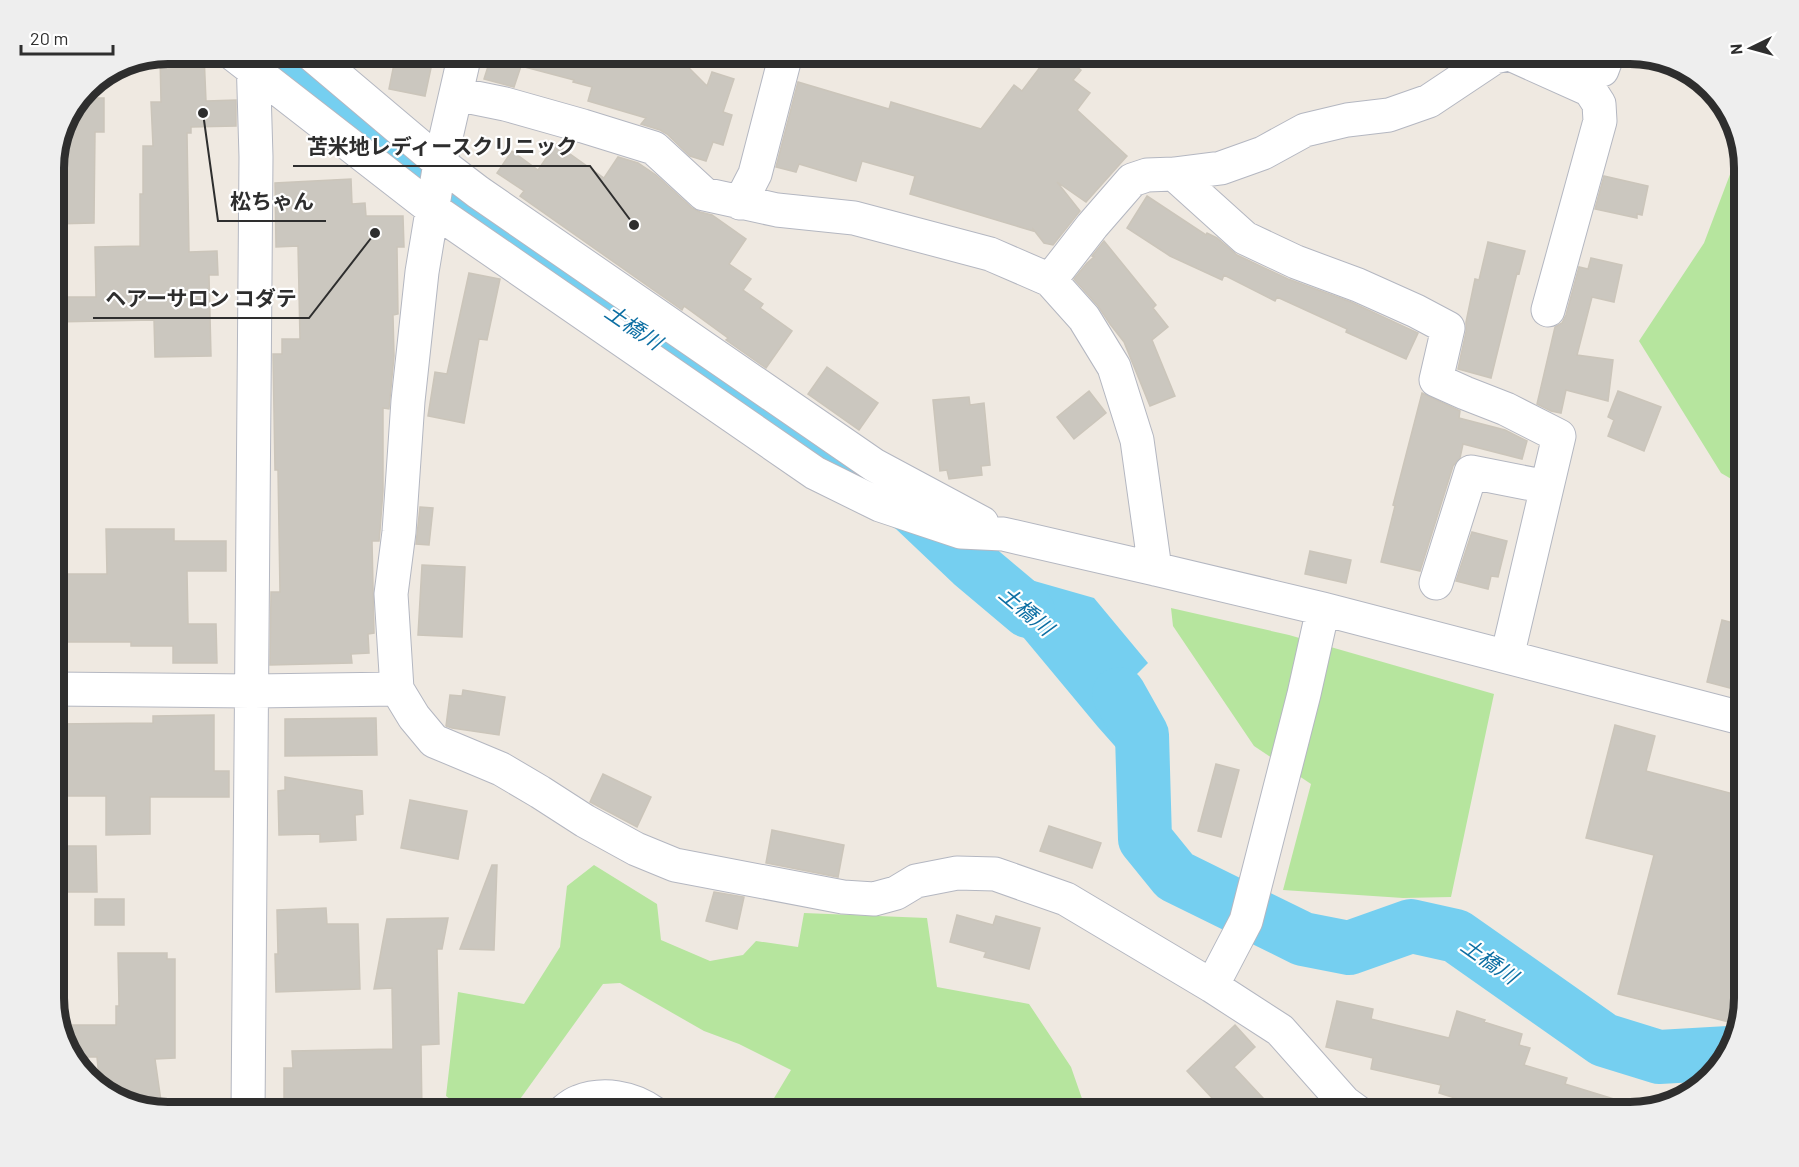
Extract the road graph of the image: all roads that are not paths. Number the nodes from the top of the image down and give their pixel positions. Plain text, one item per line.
1 (246, 64) edge
2 (251, 64) edge
3 (323, 64) edge
4 (463, 64) edge
5 (783, 64) edge
6 (1484, 64) edge
7 (1532, 64) edge
8 (1577, 64) edge
9 (1604, 64) edge
10 (456, 94) junction
11 (440, 163) junction
12 (1174, 174) junction
13 (740, 203) junction
14 (431, 208) junction
15 (1050, 280) junction
16 (1548, 309) dead end
17 (1547, 487) junction
18 (1003, 534) junction
19 (1155, 569) junction
20 (1436, 583) dead end
21 (1323, 609) junction
22 (1507, 657) junction
23 (65, 689) edge
24 (397, 689) junction
25 (251, 691) junction
26 (1734, 716) edge
27 (1212, 986) junction
28 (248, 1102) edge
29 (576, 1102) edge
30 (630, 1102) edge
31 (1345, 1102) edge

1 - 25 street
2 - 14 street
3 - 11 street
4 - 10 street
5 - 13 street
6 - 12 street
7 - 16 street
8 - 9 street
10 - 11 street
10 - 13 street
11 - 14 street
11 - 18 street
12 - 15 street
12 - 17 street
13 - 15 street
14 - 18 street
14 - 24 street
15 - 19 street
17 - 20 street
17 - 22 street
18 - 19 street
19 - 21 street
21 - 22 street
21 - 27 street
22 - 26 street
23 - 25 street
24 - 25 street
24 - 27 street
25 - 28 street
27 - 31 street
29 - 30 street

